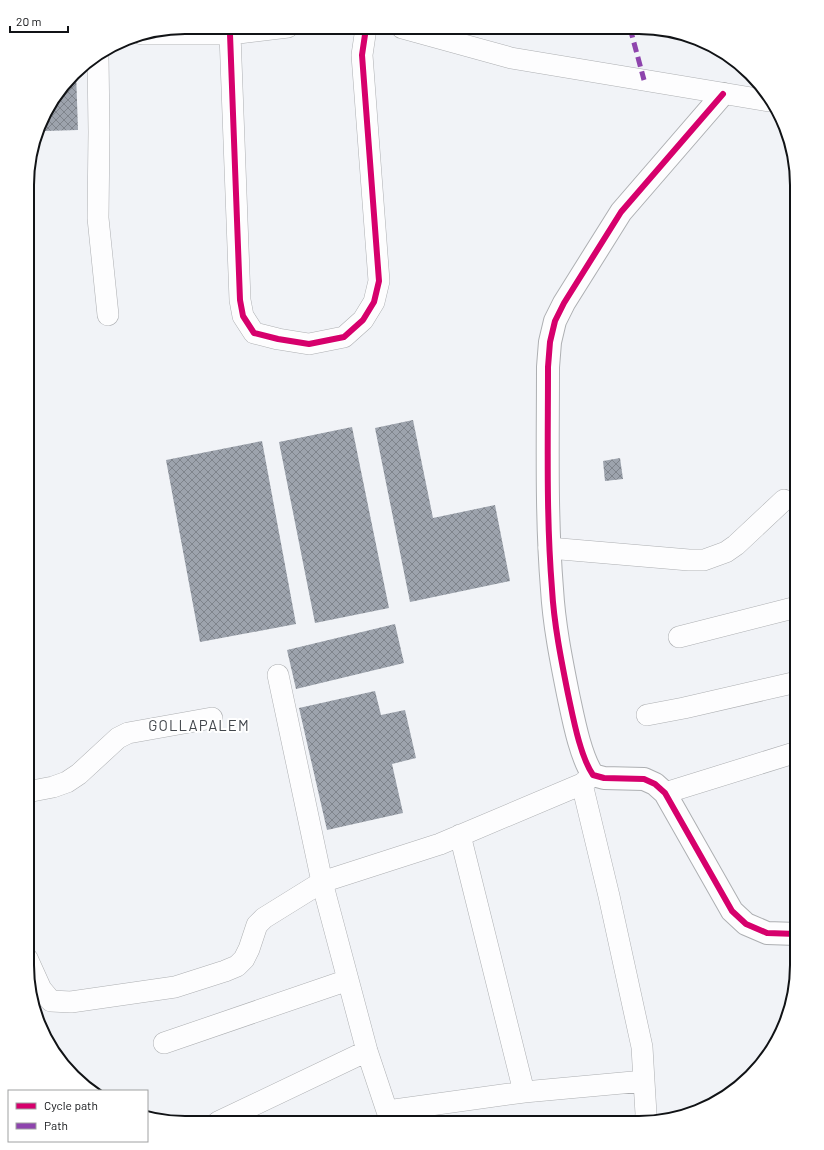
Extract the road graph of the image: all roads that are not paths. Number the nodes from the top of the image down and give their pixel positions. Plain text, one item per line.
1 (185, 34) edge
2 (230, 34) joint
3 (365, 34) edge
4 (424, 34) edge
5 (98, 61) edge
6 (723, 94) junction
7 (763, 99) edge
8 (108, 315) dead end
9 (784, 500) dead end
10 (549, 548) junction
11 (790, 609) edge
12 (679, 637) dead end
13 (278, 675) dead end
14 (790, 684) edge
15 (647, 715) dead end
16 (212, 718) dead end
17 (790, 754) edge
18 (587, 779) junction
19 (34, 791) edge
20 (665, 793) junction
21 (460, 835) junction
22 (322, 882) junction
23 (790, 934) edge
24 (34, 974) edge
25 (348, 980) junction
26 (44, 1003) edge
27 (164, 1043) dead end
28 (366, 1051) junction
29 (644, 1081) junction
30 (524, 1092) junction
31 (231, 1116) edge
32 (388, 1116) edge
33 (393, 1116) edge
34 (646, 1116) edge

1 - 2 street
2 - 3 street
4 - 6 street
5 - 8 street
6 - 7 street
6 - 10 street
9 - 10 street
10 - 18 street
11 - 12 street
13 - 22 street
14 - 15 street
16 - 19 street
17 - 20 street
18 - 20 street
18 - 21 street
18 - 29 street
20 - 23 street
21 - 22 street
21 - 30 street
22 - 25 street
22 - 26 street
24 - 26 street
25 - 27 street
25 - 28 street
28 - 31 street
28 - 32 street
29 - 30 street
29 - 34 street
30 - 33 street

